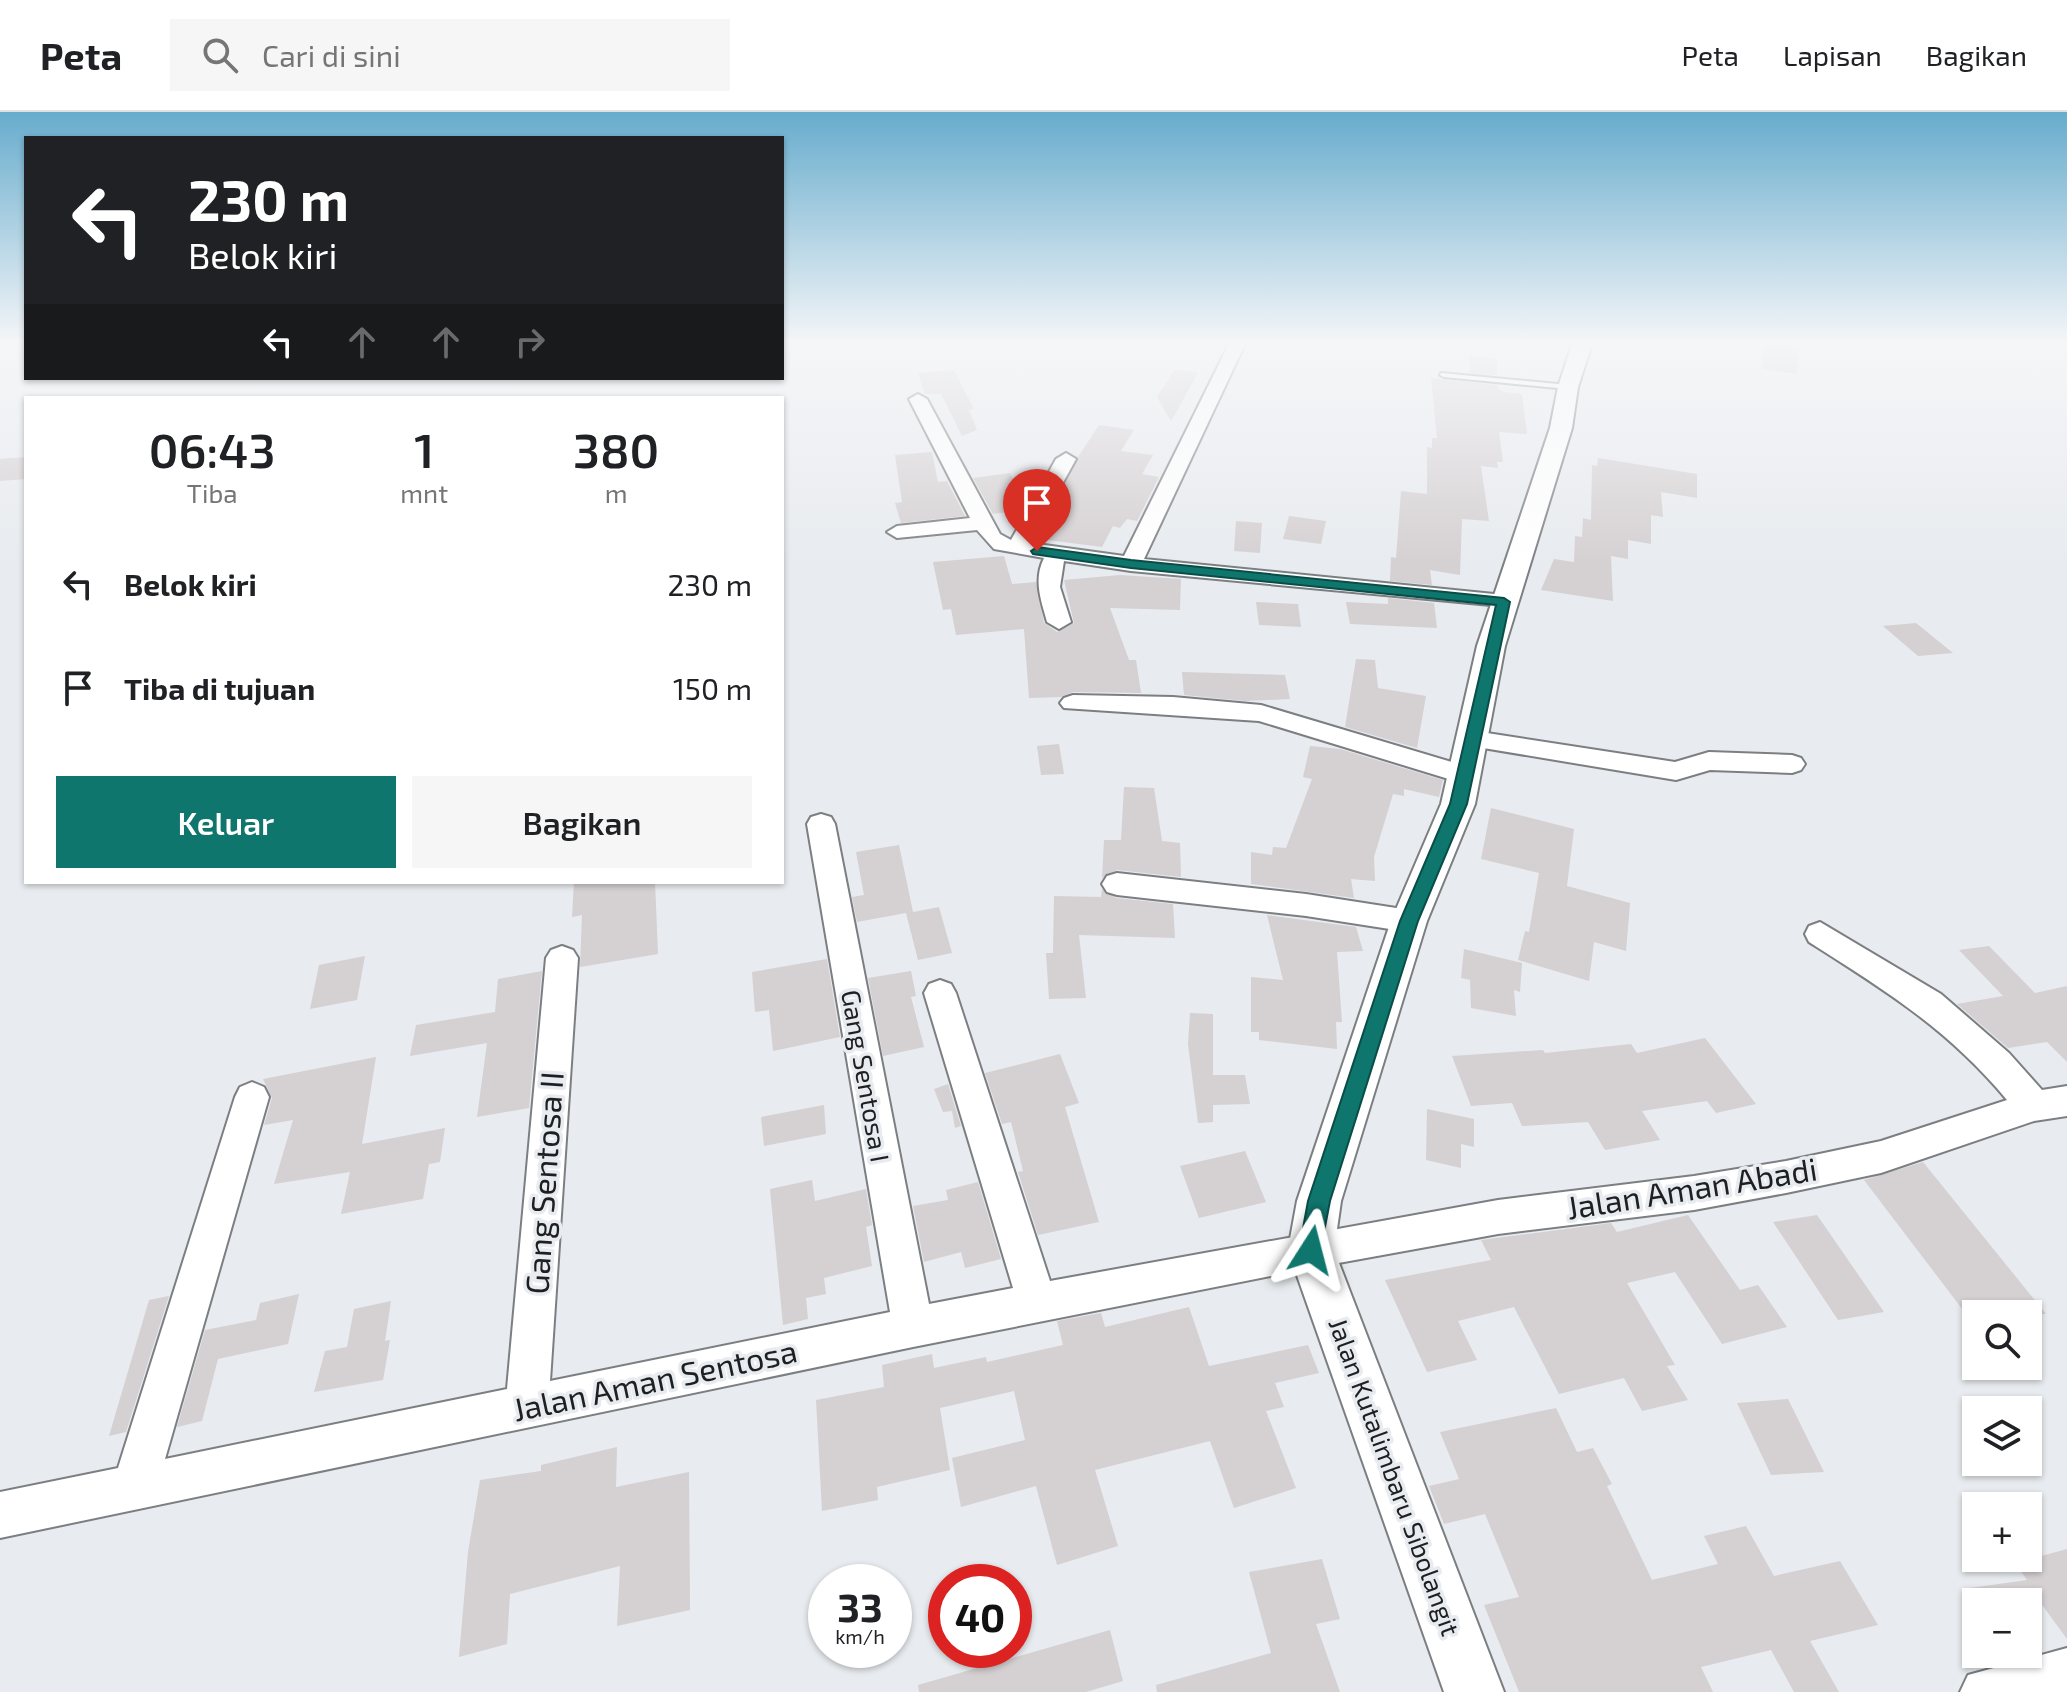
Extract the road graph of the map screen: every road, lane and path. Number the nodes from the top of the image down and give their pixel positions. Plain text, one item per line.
1 (928, 418) edge
2 (1201, 418) edge
3 (1563, 418) edge
4 (1066, 459) dead end
5 (1035, 515) junction
6 (982, 522) junction
7 (897, 532) dead end
8 (1017, 548) junction
9 (1057, 553) junction
10 (1131, 564) junction
11 (1504, 602) junction
12 (1059, 622) dead end
13 (1073, 703) dead end
14 (1470, 757) junction
15 (1792, 764) dead end
16 (821, 824) dead end
17 (1117, 884) dead end
18 (1409, 921) junction
19 (1820, 934) dead end
20 (562, 958) dead end
21 (940, 993) dead end
22 (252, 1097) dead end
23 (2050, 1103) edge
24 (1311, 1250) junction
25 (1038, 1305) junction
26 (913, 1327) junction
27 (527, 1408) junction
28 (134, 1489) junction
29 (0, 1515) edge
30 (2067, 1672) edge
31 (1474, 1692) edge
32 (1985, 1692) edge

1 - 6 street
2 - 10 street
3 - 11 street, Jalan Kutalimbaru Sibolangit
4 - 5 street
5 - 6 street
5 - 8 street
6 - 7 street
6 - 8 street
8 - 9 street
9 - 10 street
9 - 12 street
10 - 11 street
11 - 14 street, Jalan Kutalimbaru Sibolangit
13 - 14 street
14 - 15 street
14 - 18 street, Jalan Kutalimbaru Sibolangit
16 - 26 street, Gang Sentosa I
17 - 18 street
18 - 24 street, Jalan Kutalimbaru Sibolangit
19 - 23 street
20 - 27 street, Gang Sentosa II
21 - 25 street
22 - 28 street
23 - 24 street, Jalan Aman Abadi
24 - 25 street, Jalan Aman Sentosa
24 - 31 street, Jalan Kutalimbaru Sibolangit
25 - 26 street, Jalan Aman Sentosa
26 - 27 street, Jalan Aman Sentosa
27 - 28 street, Jalan Aman Sentosa
28 - 29 street, Jalan Aman Sentosa
30 - 32 street

